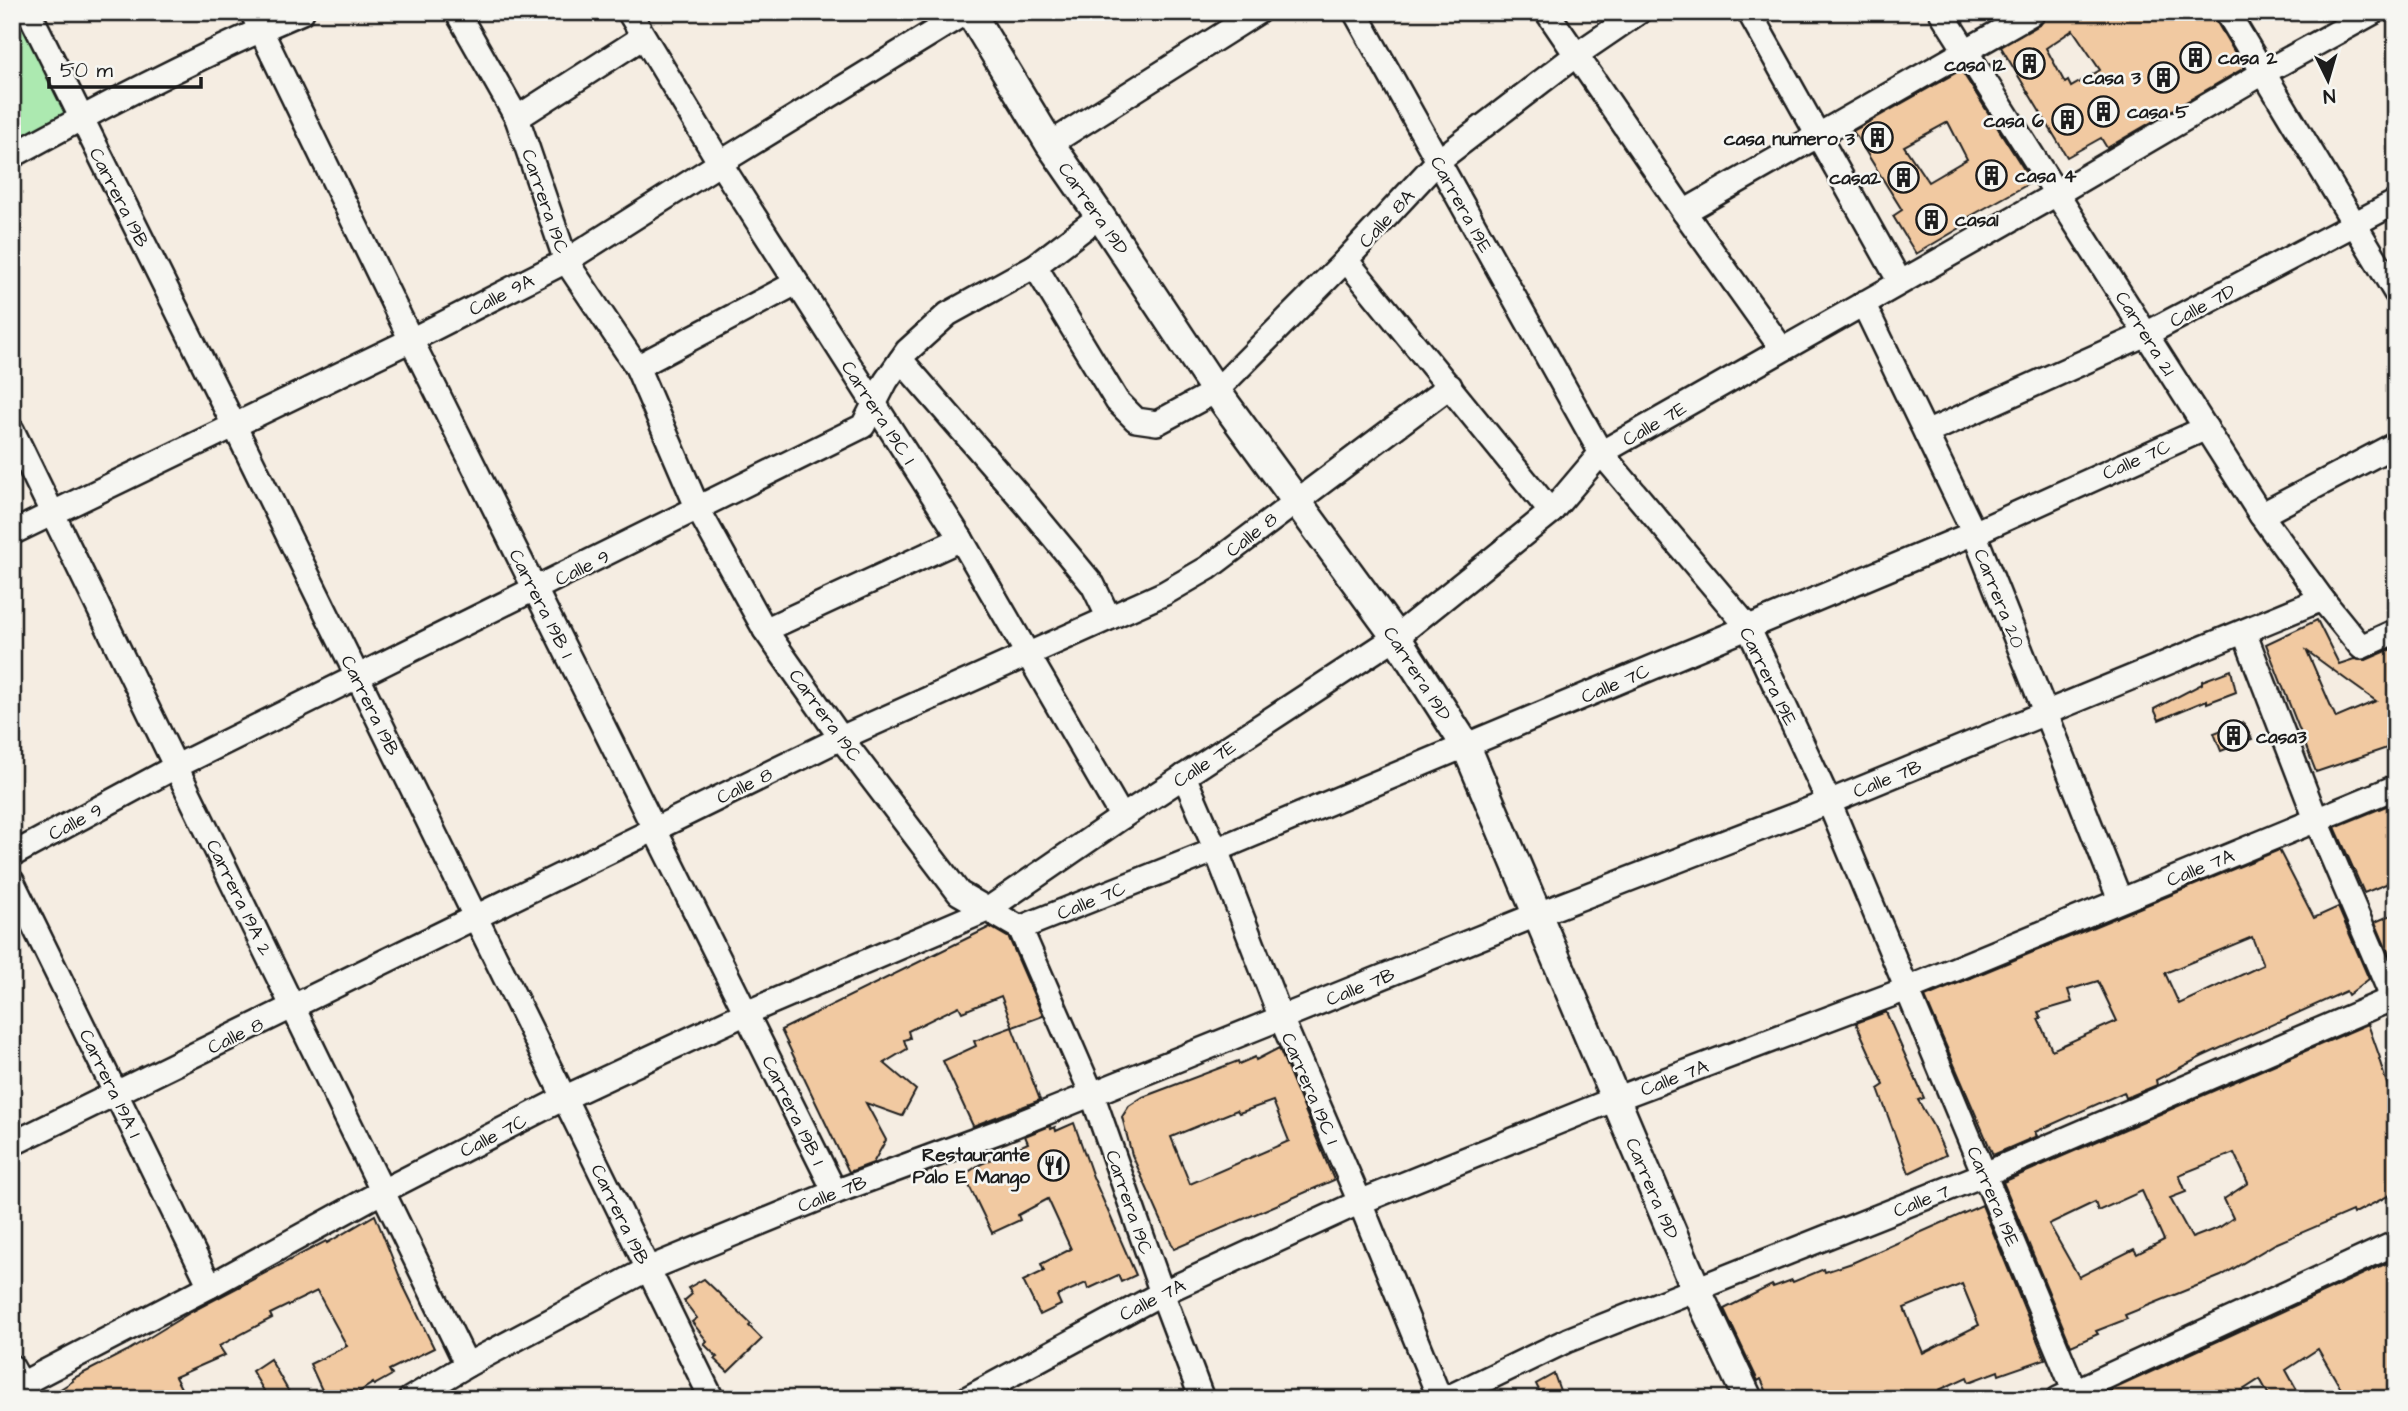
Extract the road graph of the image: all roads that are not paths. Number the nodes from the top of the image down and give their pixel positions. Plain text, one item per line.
1 (29, 12) edge
2 (302, 12) edge
3 (457, 12) edge
4 (968, 12) edge
5 (1258, 12) edge
6 (1355, 12) edge
7 (1547, 12) edge
8 (1639, 12) edge
9 (1749, 12) edge
10 (1941, 12) edge
11 (2034, 12) edge
12 (2227, 12) edge
13 (2374, 12) edge
14 (256, 21) edge
15 (639, 21) edge
16 (1966, 52) junction
17 (1576, 55) junction
18 (2263, 73) junction
19 (81, 118) junction
20 (517, 118) junction
21 (1819, 136) junction
22 (1050, 144) junction
23 (12, 156) edge
24 (1438, 161) junction
25 (720, 163) junction
26 (2058, 193) junction
27 (2396, 202) edge
28 (1684, 212) junction
29 (1100, 216) junction
30 (2354, 224) junction
31 (1346, 260) junction
32 (566, 261) junction
33 (1035, 265) junction
34 (1900, 282) junction
35 (796, 283) junction
36 (2396, 293) edge
37 (1863, 303) junction
38 (2147, 334) junction
39 (411, 340) junction
40 (1782, 349) junction
41 (901, 360) junction
42 (637, 367) junction
43 (1450, 386) junction
44 (1216, 391) junction
45 (873, 404) junction
46 (234, 425) junction
47 (2206, 428) junction
48 (12, 430) edge
49 (1926, 433) junction
50 (2396, 444) edge
51 (1601, 453) junction
52 (1296, 500) junction
53 (698, 509) junction
54 (1552, 512) junction
55 (51, 514) junction
56 (2262, 515) junction
57 (12, 533) edge
58 (1974, 533) junction
59 (961, 539) junction
60 (535, 590) junction
61 (2322, 599) junction
62 (1109, 618) junction
63 (1748, 627) junction
64 (765, 630) junction
65 (2396, 631) edge
66 (2244, 632) junction
67 (1396, 637) junction
68 (1030, 655) junction
69 (357, 677) junction
70 (2046, 714) junction
71 (841, 738) junction
72 (1466, 746) junction
73 (177, 766) junction
74 (1184, 776) junction
75 (2396, 787) edge
76 (1829, 802) junction
77 (1122, 817) junction
78 (2316, 819) junction
79 (655, 829) junction
80 (1216, 850) junction
81 (12, 855) edge
82 (12, 881) edge
83 (2120, 900) junction
84 (988, 910) junction
85 (1536, 915) junction
86 (475, 917) junction
87 (1020, 928) junction
88 (1907, 989) junction
89 (2395, 1000) edge
90 (293, 1006) junction
91 (746, 1013) junction
92 (1281, 1018) junction
93 (116, 1093) junction
94 (1092, 1094) junction
95 (564, 1098) junction
96 (1615, 1099) junction
97 (12, 1144) edge
98 (1986, 1174) junction
99 (383, 1191) junction
100 (835, 1192) junction
101 (1360, 1202) junction
102 (2396, 1243) edge
103 (648, 1269) junction
104 (210, 1286) junction
105 (1696, 1289) junction
106 (1162, 1293) junction
107 (467, 1365) junction
108 (19, 1384) edge
109 (2071, 1396) edge
110 (410, 1399) edge
111 (712, 1399) edge
112 (966, 1399) edge
113 (1202, 1399) edge
114 (1440, 1399) edge
115 (1445, 1399) edge
116 (1748, 1399) edge

1 - 19 street, Carrera 19B
2 - 14 street
3 - 20 street, Carrera 19C
4 - 22 street, Carrera 19D
4 - 25 street, Calle 9A
5 - 22 street
6 - 24 street, Carrera 19E
7 - 17 street
8 - 17 street, Calle 8A
9 - 21 street
10 - 16 street, Carrera 21
11 - 16 street
12 - 18 street
13 - 18 street, Calle 7E
14 - 19 street
14 - 39 street, Carrera 19B 1
15 - 20 street
15 - 25 street, Carrera 19C 1
16 - 21 street
16 - 26 street, Carrera 21
17 - 24 street, Calle 8A
17 - 28 street
18 - 26 street, Calle 7E
18 - 30 street
19 - 23 street
19 - 46 street, Carrera 19B
20 - 32 street, Carrera 19C
21 - 28 street
21 - 34 street
22 - 29 street, Carrera 19D
24 - 31 street, Calle 8A
24 - 51 street, Carrera 19E
25 - 32 street, Calle 9A
25 - 35 street, Carrera 19C 1
26 - 34 street, Calle 7E
26 - 38 street, Carrera 21
27 - 30 street, Calle 7D
28 - 40 street
29 - 33 street, Calle 9
29 - 44 street, Carrera 19D
30 - 36 street
30 - 38 street, Calle 7D
31 - 43 street
31 - 44 street, Calle 8A
32 - 39 street, Calle 9A
32 - 42 street, Carrera 19C
33 - 41 street, Calle 9
33 - 44 street, Calle 8A
34 - 37 street, Calle 7E
35 - 42 street
35 - 45 street, Carrera 19C 1
37 - 40 street, Calle 7E
37 - 49 street, Carrera 20
38 - 47 street, Carrera 21
38 - 49 street, Calle 7D
39 - 46 street, Calle 9A
39 - 60 street, Carrera 19B 1
40 - 51 street, Calle 7E
41 - 45 street, Calle 9
41 - 62 street
42 - 53 street, Carrera 19C
43 - 52 street, Calle 8
43 - 54 street
44 - 52 street, Carrera 19D
45 - 53 street, Calle 9
45 - 59 street, Carrera 19C 1
46 - 55 street, Calle 9A
46 - 69 street, Carrera 19B
47 - 56 street, Carrera 21
47 - 58 street, Calle 7C
48 - 55 street, Carrera 19A 2
49 - 58 street, Carrera 20
50 - 56 street
51 - 54 street, Calle 7E
51 - 63 street, Carrera 19E
52 - 62 street, Calle 8
52 - 67 street, Carrera 19D
53 - 60 street, Calle 9
53 - 64 street, Carrera 19C
54 - 67 street, Calle 7E
55 - 57 street, Calle 9A
55 - 73 street, Carrera 19A 2
56 - 61 street, Carrera 21
58 - 63 street, Calle 7C
58 - 70 street, Carrera 20
59 - 64 street
59 - 68 street, Carrera 19C 1
60 - 69 street, Calle 9
60 - 79 street, Carrera 19B 1
61 - 65 street, Carrera 21
61 - 66 street, Calle 7B
62 - 68 street, Calle 8
63 - 72 street, Calle 7C
63 - 76 street, Carrera 19E
64 - 71 street, Carrera 19C
66 - 70 street, Calle 7B
66 - 78 street
67 - 72 street, Carrera 19D
67 - 74 street, Calle 7E
68 - 71 street, Calle 8
68 - 77 street, Carrera 19C 1
69 - 73 street, Calle 9
69 - 86 street, Carrera 19B
70 - 76 street, Calle 7B
70 - 83 street, Carrera 20
71 - 79 street, Calle 8
71 - 84 street, Carrera 19C
72 - 80 street, Calle 7C
72 - 85 street, Carrera 19D
73 - 81 street, Calle 9
73 - 90 street, Carrera 19A 2
74 - 77 street, Calle 7E
74 - 80 street, Carrera 19C 1
75 - 78 street, Calle 7A
76 - 85 street, Calle 7B
76 - 88 street, Carrera 19E
77 - 84 street, Calle 7E
78 - 83 street, Calle 7A
78 - 89 street
79 - 86 street, Calle 8
79 - 91 street, Carrera 19B 1
80 - 87 street, Calle 7C
80 - 92 street, Carrera 19C 1
82 - 93 street, Carrera 19A 1
83 - 88 street, Calle 7A
84 - 87 street, Carrera 19C
84 - 91 street, Calle 7C
85 - 92 street, Calle 7B
85 - 96 street, Carrera 19D
86 - 90 street, Calle 8
86 - 95 street, Carrera 19B
87 - 94 street, Carrera 19C
88 - 96 street, Calle 7A
88 - 98 street, Carrera 19E
89 - 98 street, Calle 7
90 - 93 street, Calle 8
90 - 99 street, Carrera 19A 2
91 - 95 street, Calle 7C
91 - 100 street, Carrera 19B 1
92 - 94 street, Calle 7B
92 - 101 street, Carrera 19C 1
93 - 97 street, Calle 8
93 - 104 street, Carrera 19A 1
94 - 100 street, Calle 7B
94 - 106 street, Carrera 19C
95 - 99 street, Calle 7C
95 - 103 street, Carrera 19B
96 - 101 street, Calle 7A
96 - 105 street, Carrera 19D
98 - 105 street, Calle 7
98 - 109 street, Carrera 19E
99 - 104 street, Calle 7C
99 - 107 street, Carrera 19A 2
100 - 103 street, Calle 7B
101 - 106 street, Calle 7A
101 - 114 street, Carrera 19C 1
102 - 109 street
103 - 107 street, Calle 7B
103 - 111 street, Carrera 19B
104 - 108 street, Calle 7C
105 - 115 street, Calle 7
105 - 116 street, Carrera 19D
106 - 112 street, Calle 7A
106 - 113 street, Carrera 19C
107 - 110 street, Calle 7B

